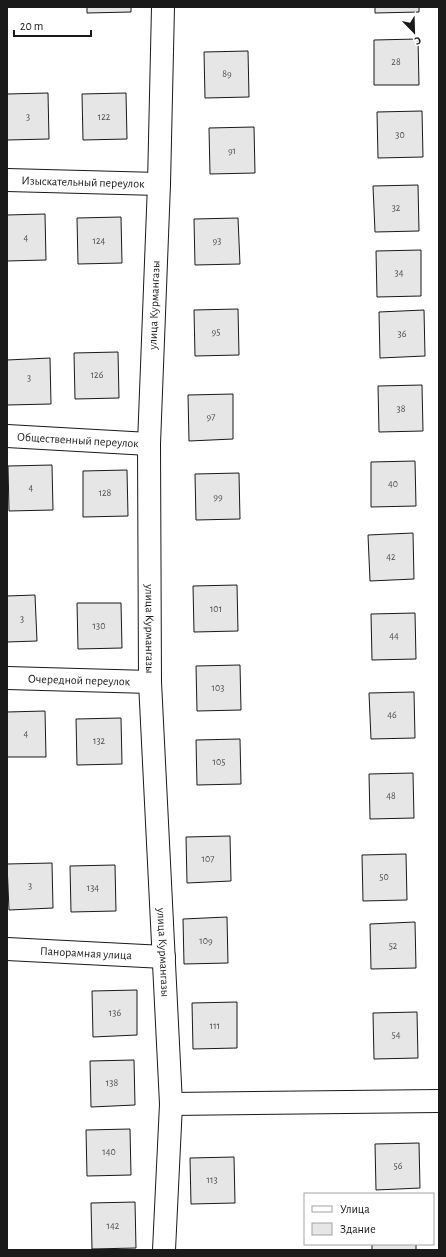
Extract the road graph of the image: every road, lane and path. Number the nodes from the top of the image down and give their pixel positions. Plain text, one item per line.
1 (163, 7) edge
2 (7, 180) edge
3 (159, 184) junction
4 (7, 436) edge
5 (149, 444) junction
6 (7, 678) edge
7 (150, 682) junction
8 (7, 949) edge
9 (164, 957) junction
10 (439, 1101) edge
11 (171, 1104) junction
12 (164, 1250) edge

1 - 3 street, улица Курмангазы
2 - 3 street, Изыскательный переулок
3 - 5 street, улица Курмангазы
4 - 5 street, Общественный переулок
5 - 7 street, улица Курмангазы
6 - 7 street, Очередной переулок
7 - 9 street, улица Курмангазы
8 - 9 street, Панорамная улица
9 - 11 street, улица Курмангазы
10 - 11 street
11 - 12 street, улица Курмангазы

